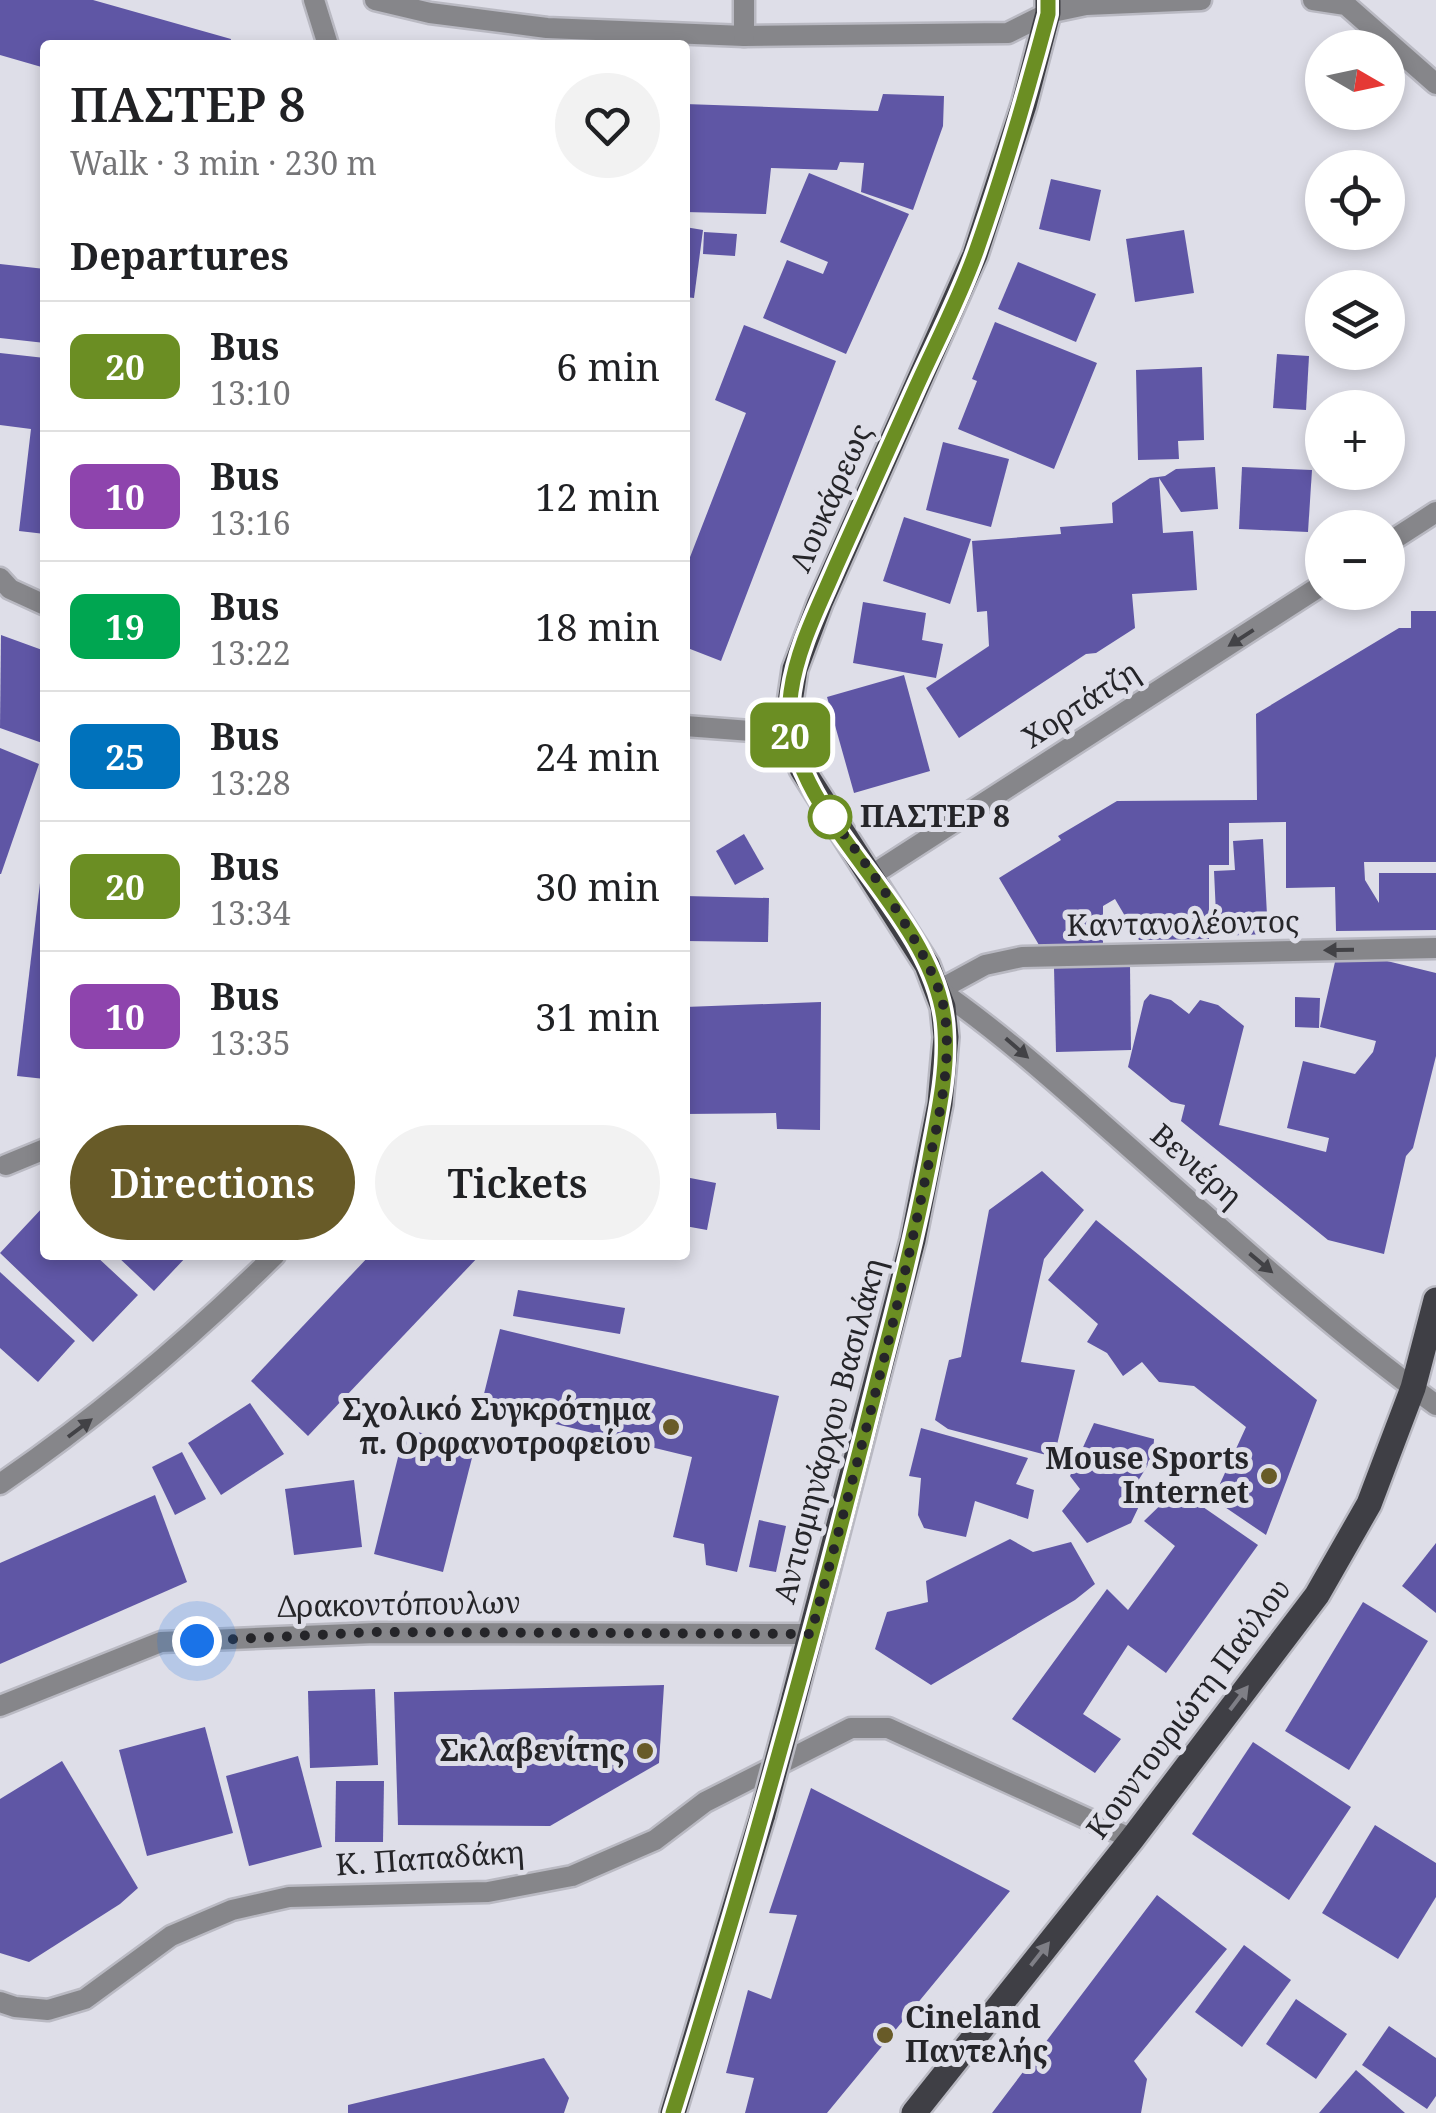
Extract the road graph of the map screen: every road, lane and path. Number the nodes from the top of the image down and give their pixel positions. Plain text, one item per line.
1 (314, 0) edge
2 (375, 0) edge
3 (744, 0) edge
4 (1201, 0) edge
5 (1313, 0) edge
6 (1348, 2) edge
7 (1048, 7) edge
8 (744, 36) junction
9 (326, 40) edge
10 (1436, 84) edge
11 (1436, 512) edge
12 (1405, 532) edge
13 (3, 589) edge
14 (1305, 596) edge
15 (40, 603) edge
16 (690, 726) edge
17 (790, 734) junction
18 (872, 875) junction
19 (1436, 948) edge
20 (939, 990) junction
21 (40, 1151) edge
22 (6, 1165) dead end
23 (270, 1260) edge
24 (1436, 1300) edge
25 (1413, 1388) junction
26 (1436, 1405) edge
27 (0, 1484) edge
28 (811, 1634) junction
29 (0, 1706) edge
30 (1132, 1839) junction
31 (0, 2002) edge
32 (673, 2113) edge
33 (914, 2113) edge

1 - 9 street
2 - 8 street
3 - 8 street
4 - 7 street
5 - 6 street
6 - 10 street
7 - 8 street
7 - 17 main road, Λουκάρεως
11 - 12 street
13 - 15 street
14 -> 18 street, Χορτάτζη
16 - 17 street
17 - 18 main road, Λουκάρεως
18 - 20 main road, Λουκάρεως
19 -> 20 street, Καντανολέοντος
20 -> 25 street, Βενιέρη
20 - 28 main road, Αντισμηνάρχου Βασιλάκη
21 - 22 street
27 -> 23 street
24 - 25 main road, Κουντουριώτη Παύλου
25 - 26 street, Βενιέρη
30 -> 25 main road, Κουντουριώτη Παύλου
28 - 29 street, Δρακοντόπουλων
28 - 32 main road, Αντισμηνάρχου Βασιλάκη, bridge
30 - 31 street, Κ. Παπαδάκη
33 -> 30 main road, Κουντουριώτη Παύλου

